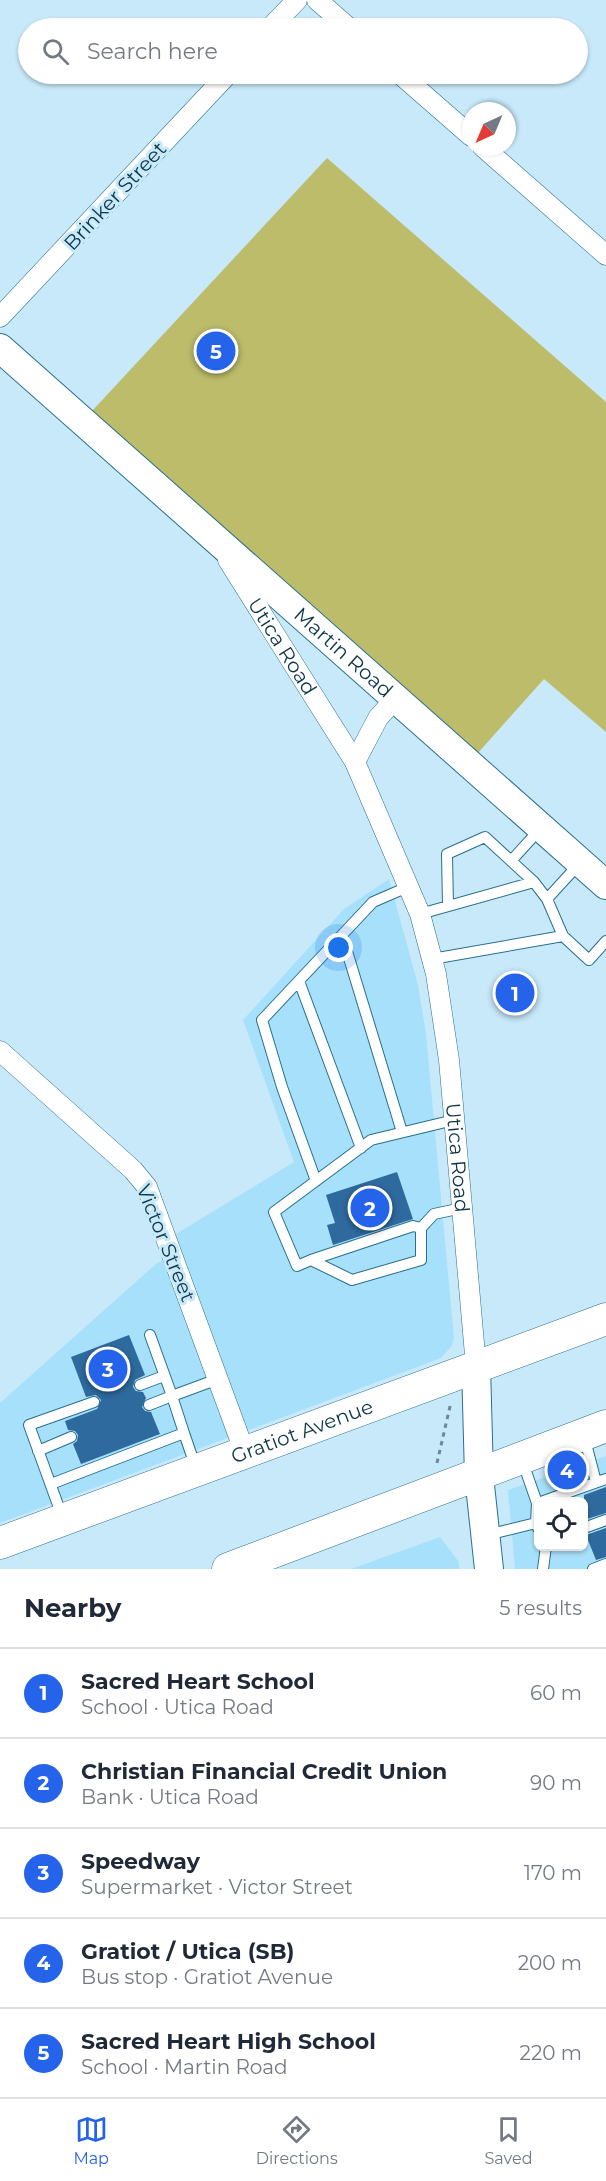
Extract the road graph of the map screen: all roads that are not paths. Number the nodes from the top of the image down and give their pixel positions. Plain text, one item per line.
1 (297, 0) edge
2 (317, 0) edge
3 (280, 18) edge
4 (338, 18) edge
5 (219, 84) edge
6 (411, 84) edge
7 (462, 128) edge
8 (493, 156) edge
9 (606, 255) edge
10 (0, 317) edge
11 (0, 348) edge
12 (210, 532) junction
13 (396, 698) junction
14 (355, 762) junction
15 (541, 827) junction
16 (511, 861) junction
17 (580, 862) junction
18 (534, 882) junction
19 (606, 885) edge
20 (410, 886) junction
21 (547, 899) junction
22 (448, 906) junction
23 (420, 914) junction
24 (342, 935) junction
25 (563, 936) junction
26 (606, 941) edge
27 (432, 958) junction
28 (299, 981) junction
29 (0, 1051) edge
30 (454, 1120) junction
31 (402, 1132) junction
32 (361, 1148) junction
33 (316, 1181) junction
34 (462, 1208) junction
35 (422, 1228) junction
36 (311, 1260) junction
37 (606, 1319) edge
38 (150, 1335) dead end
39 (477, 1366) junction
40 (164, 1376) junction
41 (218, 1379) junction
42 (140, 1384) dead end
43 (172, 1396) junction
44 (94, 1402) dead end
45 (148, 1406) dead end
46 (595, 1431) edge
47 (184, 1433) junction
48 (70, 1437) dead end
49 (38, 1451) junction
50 (245, 1452) junction
51 (522, 1459) junction
52 (197, 1470) junction
53 (479, 1476) junction
54 (601, 1480) edge
55 (51, 1484) junction
56 (537, 1497) edge
57 (553, 1497) edge
58 (64, 1520) junction
59 (606, 1520) edge
60 (534, 1527) edge
61 (588, 1527) edge
62 (485, 1535) junction
63 (0, 1543) edge
64 (545, 1551) edge
65 (606, 1564) edge
66 (228, 1569) edge
67 (489, 1569) edge
68 (543, 1569) edge
69 (593, 1569) edge

1 - 3 street
2 - 4 street
5 - 10 street, Brinker Street
6 - 7 street
8 - 9 street
11 - 12 street, Martin Road
12 - 13 street, Martin Road
12 - 14 street, Utica Road
13 - 14 street
13 - 15 street, Martin Road
14 - 20 street, Utica Road
15 - 16 lane
15 - 17 street, Martin Road
16 - 18 lane
16 - 22 lane
17 - 19 street, Martin Road
17 - 21 lane
18 - 21 lane
18 - 22 lane
20 - 23 street, Utica Road
20 - 24 lane
21 - 25 lane
22 - 23 lane
23 - 27 street, Utica Road
24 - 28 lane
24 - 31 lane
25 - 26 lane
25 - 27 lane
27 - 30 street, Utica Road
28 - 32 lane
28 - 33 lane
29 - 41 street, Victor Street
30 - 31 lane
30 - 34 street, Utica Road
31 - 32 lane
32 - 33 lane
33 - 36 lane
34 - 35 lane
34 - 39 street, Utica Road
35 - 36 lane
35 - 36 lane
37 - 39 main road, Gratiot Avenue
38 - 40 lane
39 - 50 main road, Gratiot Avenue
39 - 53 street, Utica Road
40 - 42 lane
40 - 43 lane
41 - 43 lane
41 - 50 street, Victor Street
43 - 45 lane
43 - 47 lane
44 - 49 lane
46 - 51 main road
46 - 54 lane
47 - 52 lane
47 - 55 lane
48 - 49 lane
49 - 55 lane
50 - 52 main road, Gratiot Avenue
51 - 53 main road
51 - 56 lane
52 - 58 main road, Gratiot Avenue
53 - 62 street, Utica Road
53 - 66 main road
54 - 57 lane
55 - 58 lane
58 - 63 main road, Gratiot Avenue
59 - 61 lane
60 - 62 lane
62 - 67 street, Utica Road
64 - 68 lane
65 - 69 lane

